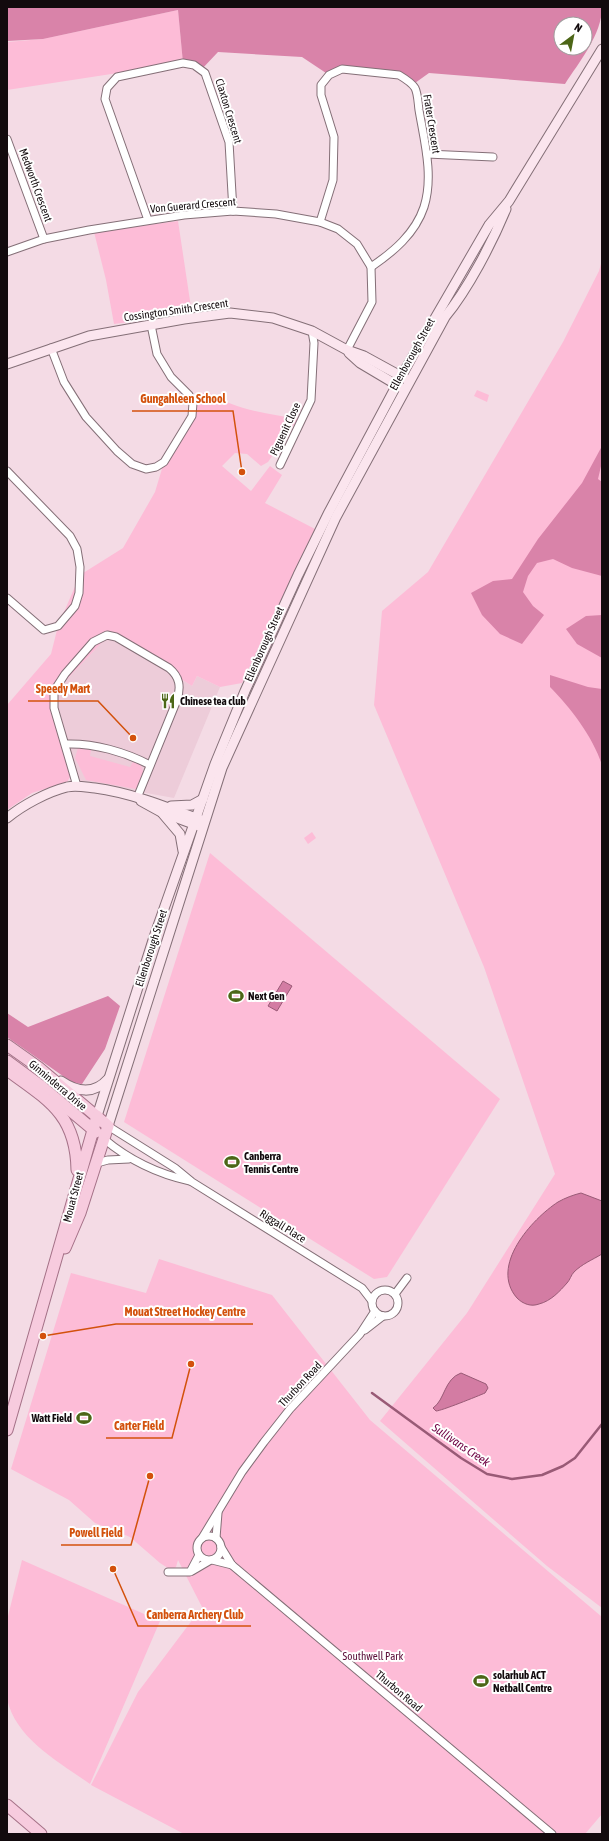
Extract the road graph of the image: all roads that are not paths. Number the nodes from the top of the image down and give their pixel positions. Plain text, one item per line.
1 (602, 49) edge
2 (7, 139) edge
3 (427, 154) junction
4 (492, 157) dead end
5 (509, 201) junction
6 (233, 211) junction
7 (148, 220) junction
8 (320, 222) junction
9 (44, 239) junction
10 (7, 252) edge
11 (370, 267) junction
12 (151, 325) junction
13 (312, 331) junction
14 (51, 348) junction
15 (347, 350) junction
16 (7, 364) edge
17 (399, 381) junction
18 (408, 386) junction
19 (280, 465) dead end
20 (7, 471) edge
21 (7, 598) edge
22 (66, 744) junction
23 (150, 765) junction
24 (78, 786) junction
25 (137, 798) junction
26 (203, 799) junction
27 (164, 809) junction
28 (7, 818) edge
29 (199, 823) junction
30 (183, 852) junction
31 (7, 1045) edge
32 (7, 1061) edge
33 (38, 1066) junction
34 (7, 1070) edge
35 (108, 1078) junction
36 (96, 1116) junction
37 (108, 1126) junction
38 (92, 1128) junction
39 (104, 1139) junction
40 (131, 1159) junction
41 (96, 1163) junction
42 (77, 1182) junction
43 (192, 1182) junction
44 (51, 1277) junction
45 (407, 1278) dead end
46 (362, 1288) junction
47 (380, 1291) junction
48 (395, 1294) junction
49 (372, 1301) junction
50 (375, 1311) junction
51 (383, 1316) junction
52 (360, 1334) junction
53 (7, 1430) edge
54 (218, 1510) junction
55 (202, 1538) junction
56 (216, 1538) junction
57 (221, 1546) junction
58 (198, 1555) junction
59 (211, 1560) junction
60 (232, 1565) junction
61 (192, 1571) junction
62 (168, 1572) dead end
63 (7, 1805) edge
64 (41, 1834) edge
65 (552, 1834) edge

1 - 5 main road, Ellenborough Street
2 - 9 street, Medworth Crescent
3 - 4 street
3 - 8 street, Frater Crescent
3 - 11 street, Frater Crescent
5 - 17 main road, Ellenborough Street
5 - 18 main road, Ellenborough Street
6 - 7 street, Von Guerard Crescent
6 - 7 street, Claxton Crescent
6 - 8 street, Von Guerard Crescent
7 - 9 street, Von Guerard Crescent
8 - 11 street, Von Guerard Crescent
9 - 10 street, Von Guerard Crescent
11 - 15 street, Von Guerard Crescent
12 - 13 main road, Cossington Smith Crescent
12 - 14 main road, Cossington Smith Crescent
12 - 14 street
13 - 15 main road, Cossington Smith Crescent
13 - 19 street, Piguenit Close
14 - 16 main road, Cossington Smith Crescent
15 - 17 main road, Cossington Smith Crescent
17 - 18 main road, Cossington Smith Crescent
17 - 26 main road, Ellenborough Street
18 - 29 main road, Ellenborough Street
20 - 21 street
22 - 23 street
22 - 23 street
22 - 24 street
23 - 25 street
24 - 25 main road
24 - 28 main road
25 - 27 main road
26 - 27 main road
26 - 29 main road, Ellenborough Street
27 - 29 main road
27 - 30 main road
29 - 30 main road, Ellenborough Street
29 - 37 main road, Ellenborough Street
30 - 35 main road, Ellenborough Street
31 - 33 main road, Ginninderra Drive
32 - 38 main road, Ginninderra Drive
33 - 35 main road
33 - 36 main road, Ginninderra Drive
34 - 42 main road
35 - 36 main road, Ellenborough Street
36 - 37 main road, Ginninderra Drive
36 - 38 main road, Mouat Street
37 - 39 main road, Mouat Street
37 - 43 street, Riggall Place
38 - 39 main road, Ginninderra Drive
38 - 42 main road, Mouat Street
39 - 40 street, Riggall Place
39 - 41 main road, Mouat Street
40 - 41 street, Riggall Place
40 - 43 street, Riggall Place
41 - 44 main road, Mouat Street
42 - 44 main road, Mouat Street
43 - 46 street, Riggall Place
44 - 53 main road, Mouat Street
45 - 48 street
46 - 47 street, Riggall Place
46 - 49 street, Riggall Place
47 - 48 street
47 - 49 street
48 - 51 street
49 - 50 street
50 - 51 street
50 - 52 street, Thurbon Road
51 - 52 street, Thurbon Road
52 - 54 street, Thurbon Road
54 - 55 street, Thurbon Road
54 - 56 street, Thurbon Road
55 - 56 street
55 - 58 street, Thurbon Road
56 - 57 street, Thurbon Road
57 - 59 street
57 - 60 street, Thurbon Road
58 - 59 street, Thurbon Road
58 - 61 street, Thurbon Road
59 - 60 street, Thurbon Road
59 - 61 street
60 - 65 street, Thurbon Road
61 - 62 street
63 - 64 main road

